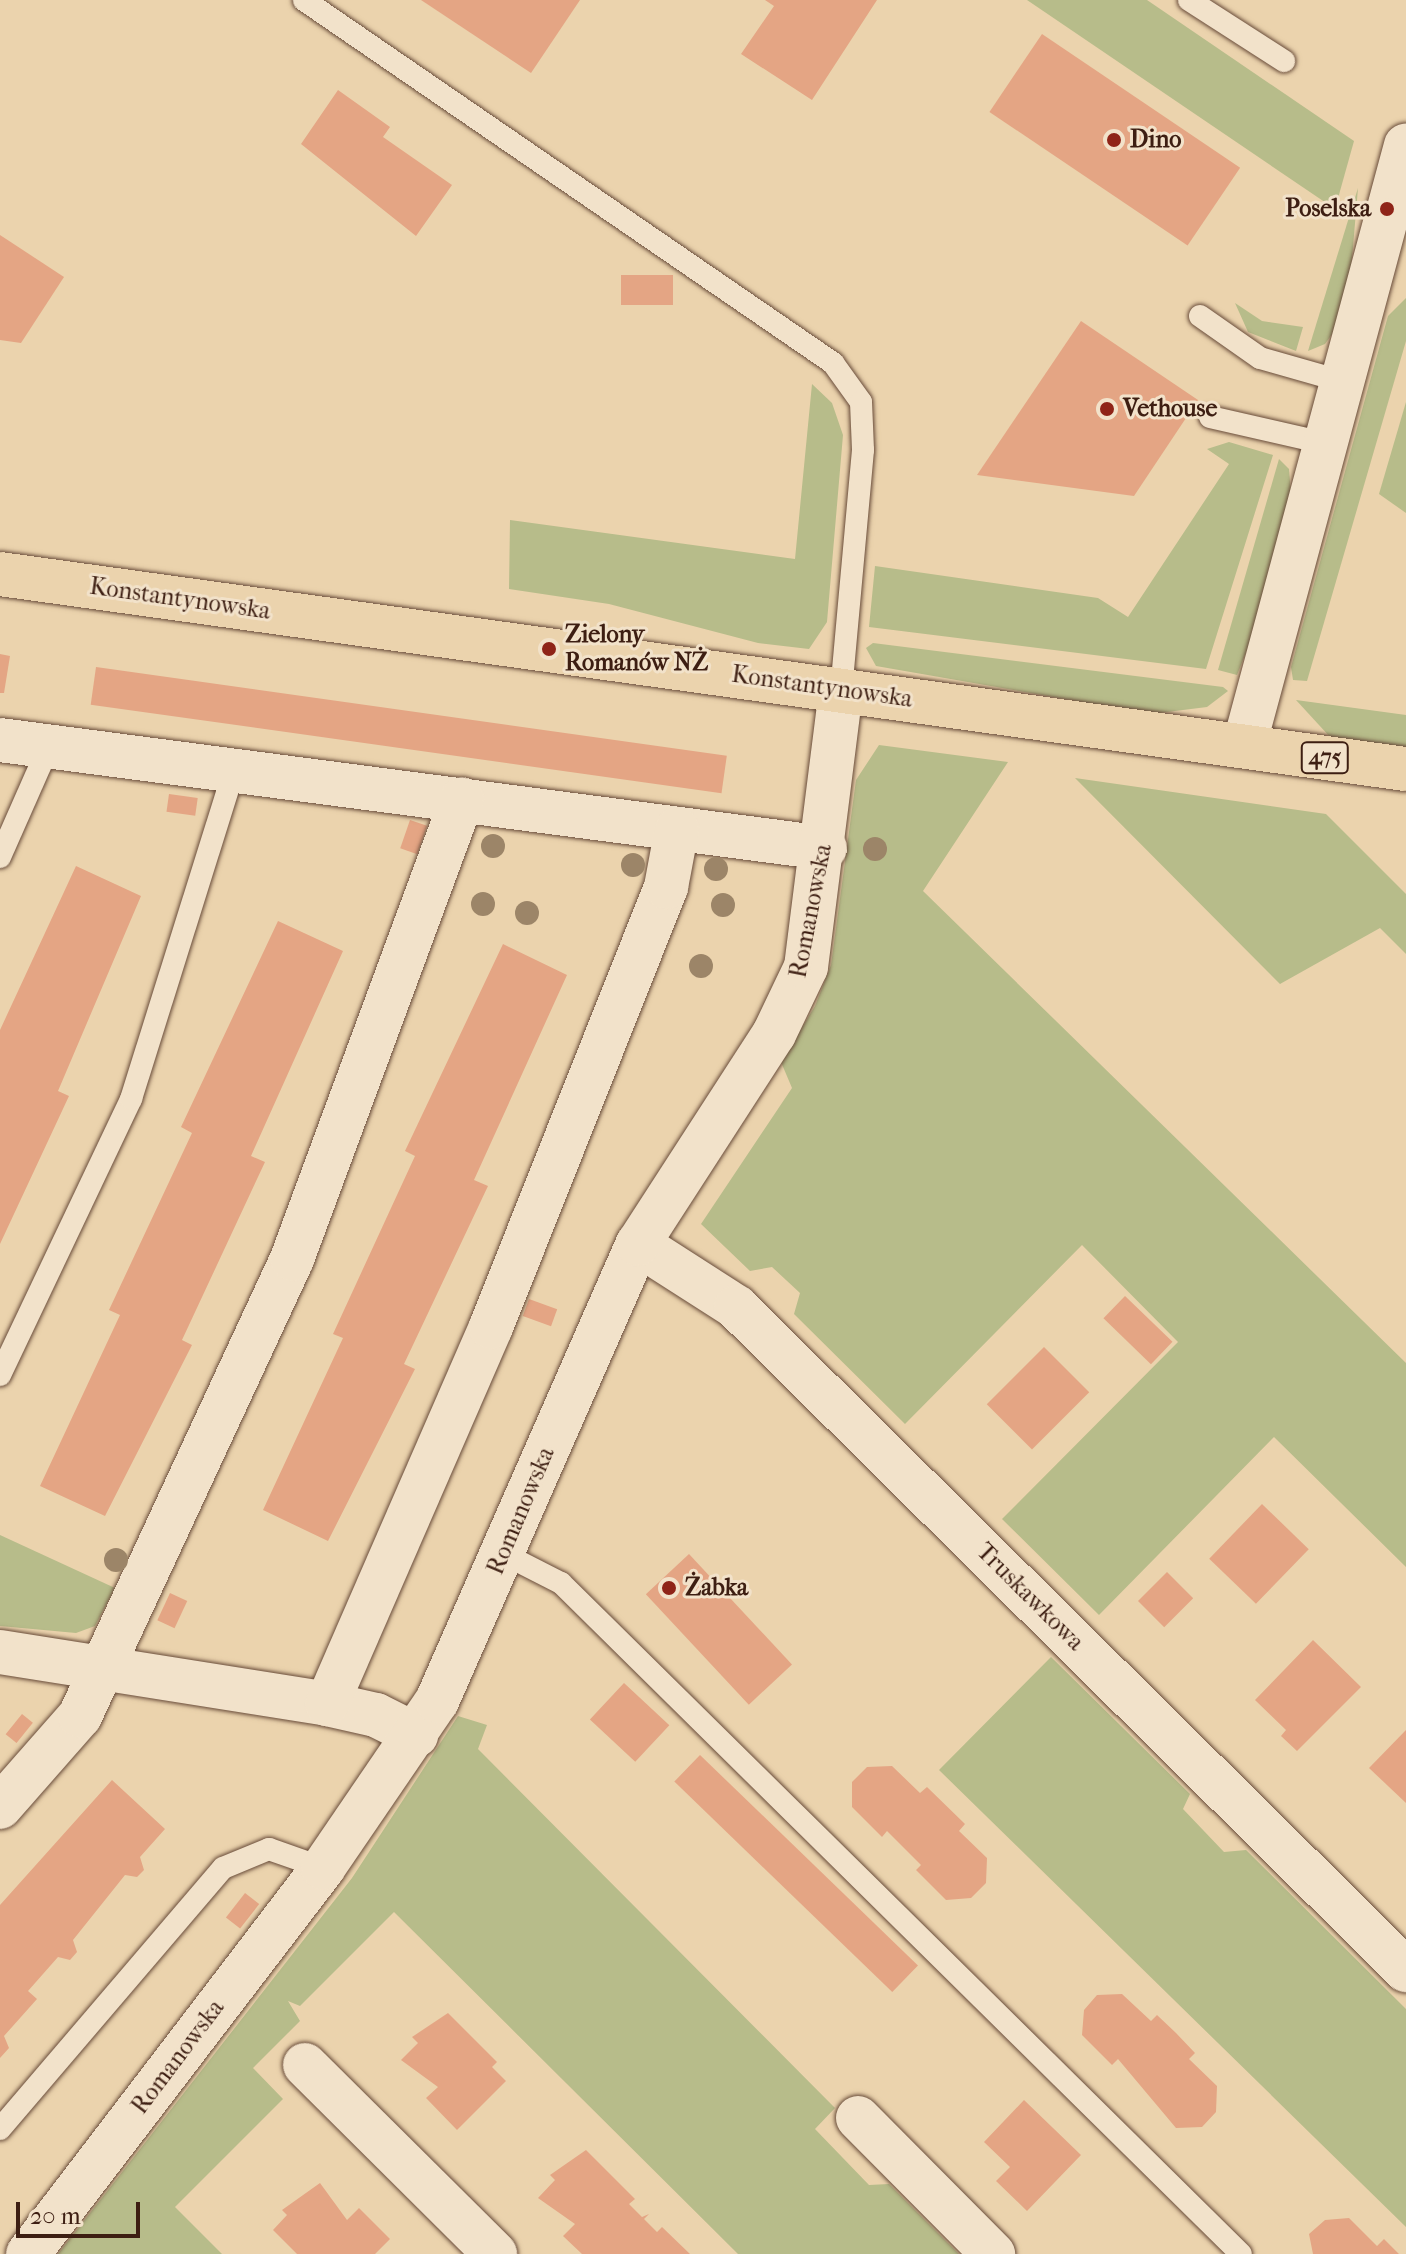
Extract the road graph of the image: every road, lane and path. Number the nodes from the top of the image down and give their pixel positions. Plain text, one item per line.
1 (304, 0) edge
2 (1189, 0) edge
3 (1284, 61) dead end
4 (1406, 145) edge
5 (1200, 316) dead end
6 (1341, 381) junction
7 (1210, 417) dead end
8 (1324, 443) junction
9 (0, 574) edge
10 (841, 690) junction
11 (0, 740) edge
12 (49, 746) junction
13 (1244, 746) junction
14 (1406, 769) edge
15 (234, 770) junction
16 (462, 799) junction
17 (677, 829) junction
18 (825, 848) junction
19 (0, 857) edge
20 (638, 1244) junction
21 (0, 1375) edge
22 (502, 1553) junction
23 (0, 1652) edge
24 (101, 1665) junction
25 (327, 1704) junction
26 (416, 1735) junction
27 (0, 1807) edge
28 (323, 1868) junction
29 (1406, 1970) edge
30 (305, 2065) dead end
31 (858, 2118) dead end
32 (0, 2129) edge
33 (28, 2254) edge
34 (495, 2254) edge
35 (993, 2254) edge
36 (1241, 2254) edge

1 - 10 lane
2 - 3 lane
4 - 6 street
5 - 6 lane
6 - 8 street
7 - 8 lane
8 - 13 street
9 - 10 main road, Konstantynowska / 475
10 - 13 main road, Konstantynowska / 475
10 - 18 street, Romanowska
11 - 12 street
12 - 15 street
12 - 19 lane
13 - 14 main road, Konstantynowska / 475
15 - 16 street
15 - 21 lane
16 - 17 street
16 - 24 street
17 - 18 street
17 - 25 street
18 - 20 street, Romanowska
20 - 22 street, Romanowska
20 - 29 street, Truskawkowa
22 - 26 street, Romanowska
22 - 36 lane
23 - 24 street
24 - 25 street
24 - 27 street
25 - 26 street
26 - 28 street, Romanowska
28 - 32 lane
28 - 33 street, Romanowska
30 - 34 street
31 - 35 street

